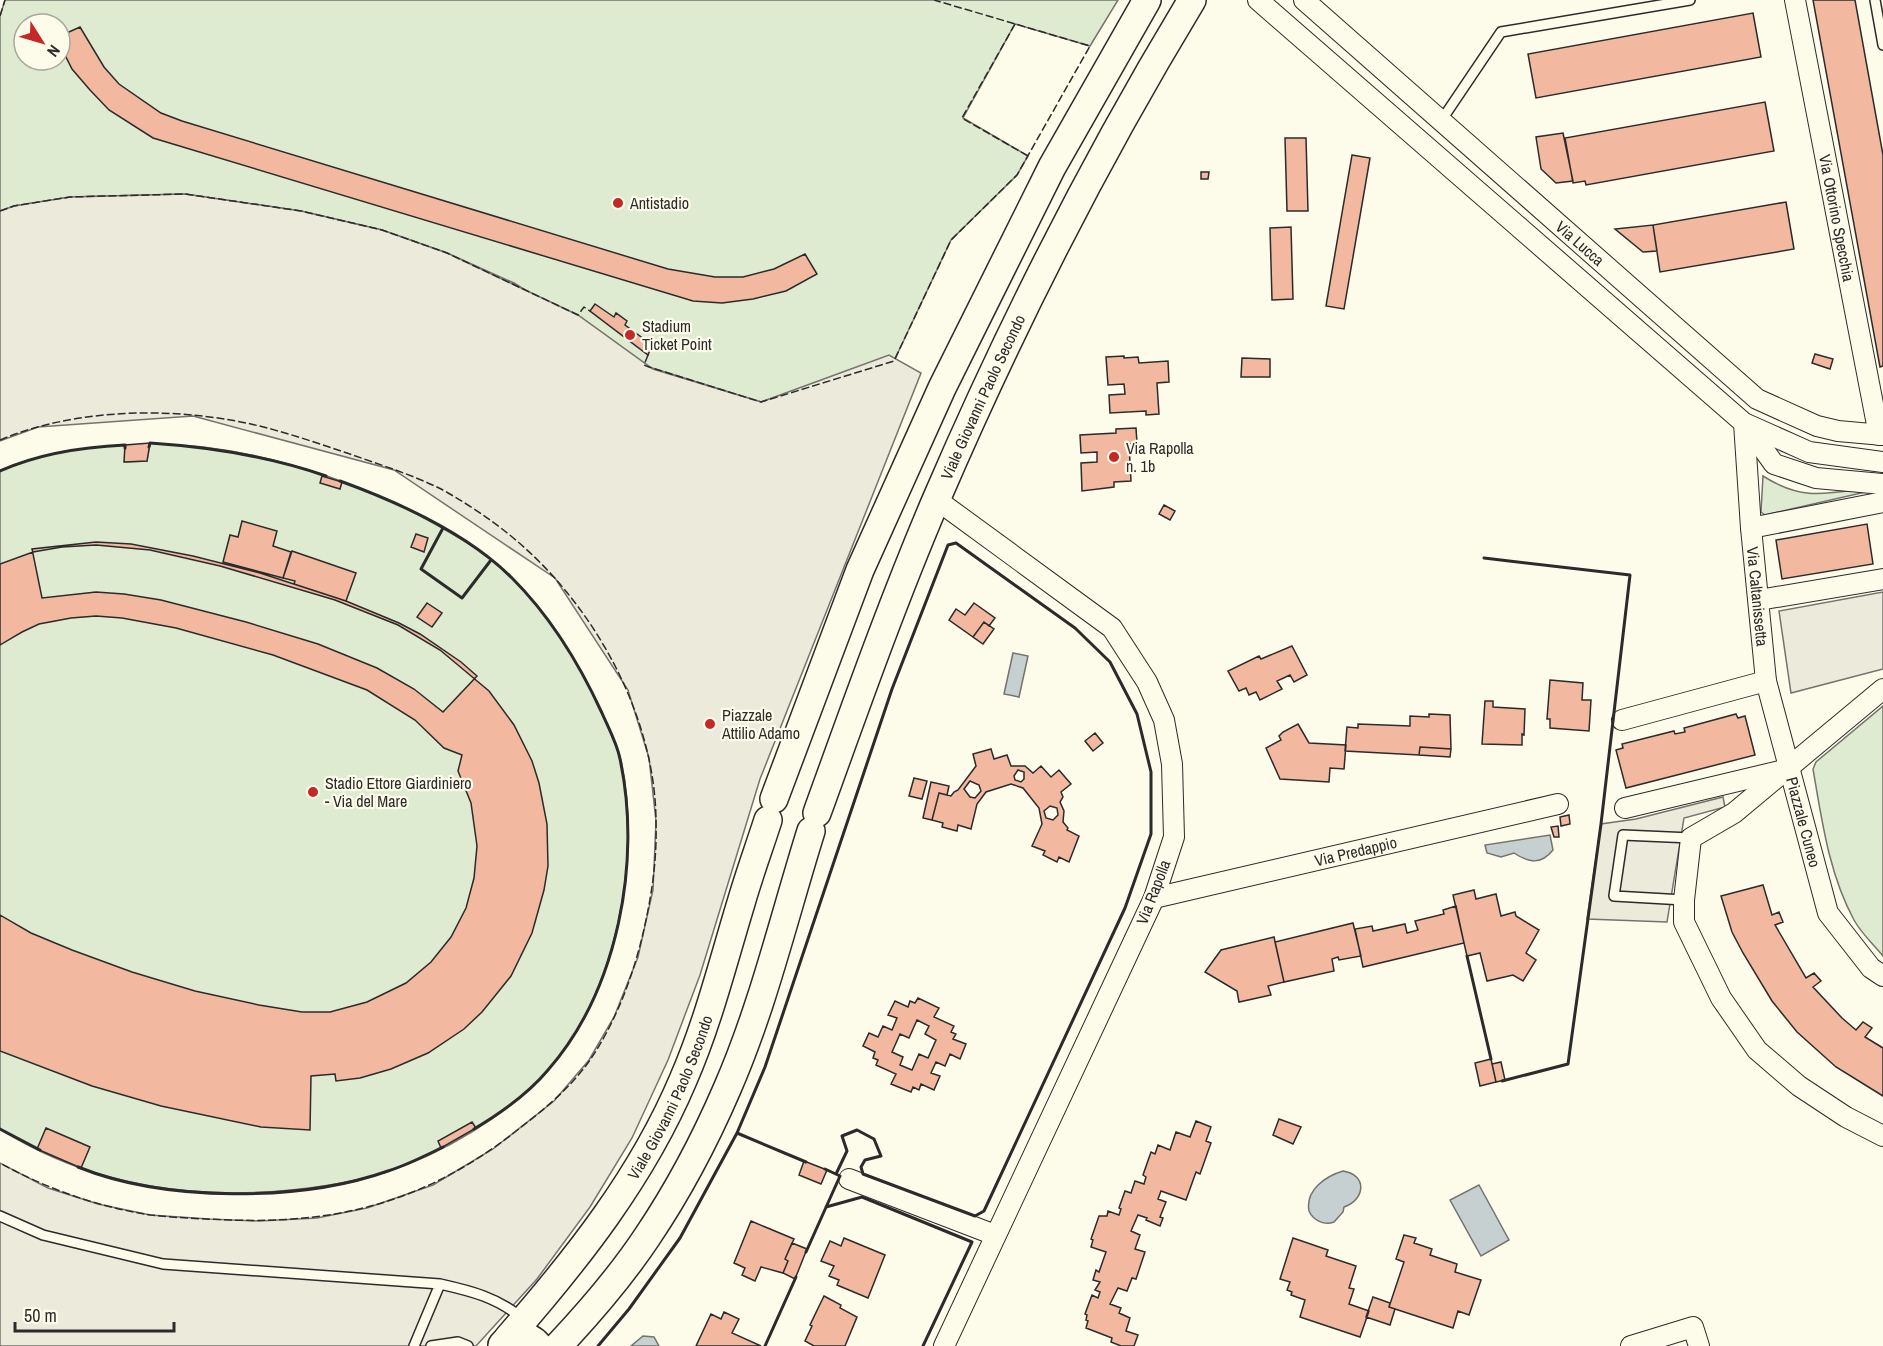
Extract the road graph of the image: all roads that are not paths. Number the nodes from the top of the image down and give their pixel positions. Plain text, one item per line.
1 (1147, 0) edge
2 (1192, 0) edge
3 (1258, 0) edge
4 (1304, 0) edge
5 (1690, 0) edge
6 (1795, 0) edge
7 (1875, 0) edge
8 (1883, 45) edge
9 (1441, 121) junction
10 (1757, 399) junction
11 (1744, 423) junction
12 (1881, 435) edge
13 (1883, 462) edge
14 (900, 480) junction
15 (1882, 492) edge
16 (937, 500) junction
17 (1751, 528) junction
18 (1883, 579) edge
19 (1759, 600) junction
20 (1766, 681) junction
21 (1883, 690) edge
22 (1622, 720) dead end
23 (1790, 768) junction
24 (1558, 804) dead end
25 (1625, 808) dead end
26 (771, 810) junction
27 (814, 822) junction
28 (1690, 838) junction
29 (1154, 898) junction
30 (1684, 900) junction
31 (1883, 976) edge
32 (1883, 1136) edge
33 (849, 1179) dead end
34 (0, 1216) edge
35 (995, 1235) junction
36 (440, 1284) junction
37 (511, 1335) edge
38 (950, 1344) edge
39 (414, 1346) edge
40 (431, 1346) edge
41 (468, 1346) edge
42 (539, 1346) edge
43 (558, 1346) edge
44 (1631, 1346) edge
45 (1699, 1346) edge

1 - 14 main road, Viale Giovanni Paolo Secondo
2 - 16 main road, Viale Giovanni Paolo Secondo
3 - 11 street, Via Lucca
4 - 9 street, Via Lucca
5 - 9 lane
6 - 12 street, Via Ottorino Specchia
7 - 8 lane
9 - 10 street, Via Lucca
10 - 11 street
10 - 12 street, Via Lucca
11 - 13 street, Via Lucca
11 - 15 street, Via Lucca
11 - 17 street, Via Caltanissetta
14 - 16 main road
14 - 26 main road, Viale Giovanni Paolo Secondo
15 - 17 street, Via Lucca
16 - 27 main road, Viale Giovanni Paolo Secondo
16 - 29 street, Via Rapolla
17 - 19 street, Via Caltanissetta
18 - 19 street
19 - 20 street, Via Caltanissetta
20 - 22 street
20 - 23 street, Via Caltanissetta
21 - 23 street, Piazzale Cuneo
23 - 25 street
23 - 28 street
23 - 31 street, Piazzale Cuneo
24 - 29 street, Via Predappio
26 - 27 main road
26 - 27 main road
26 - 37 main road, Viale Giovanni Paolo Secondo
27 - 43 main road, Viale Giovanni Paolo Secondo
28 - 30 street
28 - 30 lane
29 - 35 street, Via Rapolla
30 - 32 street
33 - 35 street
34 - 36 lane
35 - 38 street, Via Rapolla
36 - 37 lane
36 - 39 lane
37 - 42 main road
40 - 41 lane
44 - 45 street

